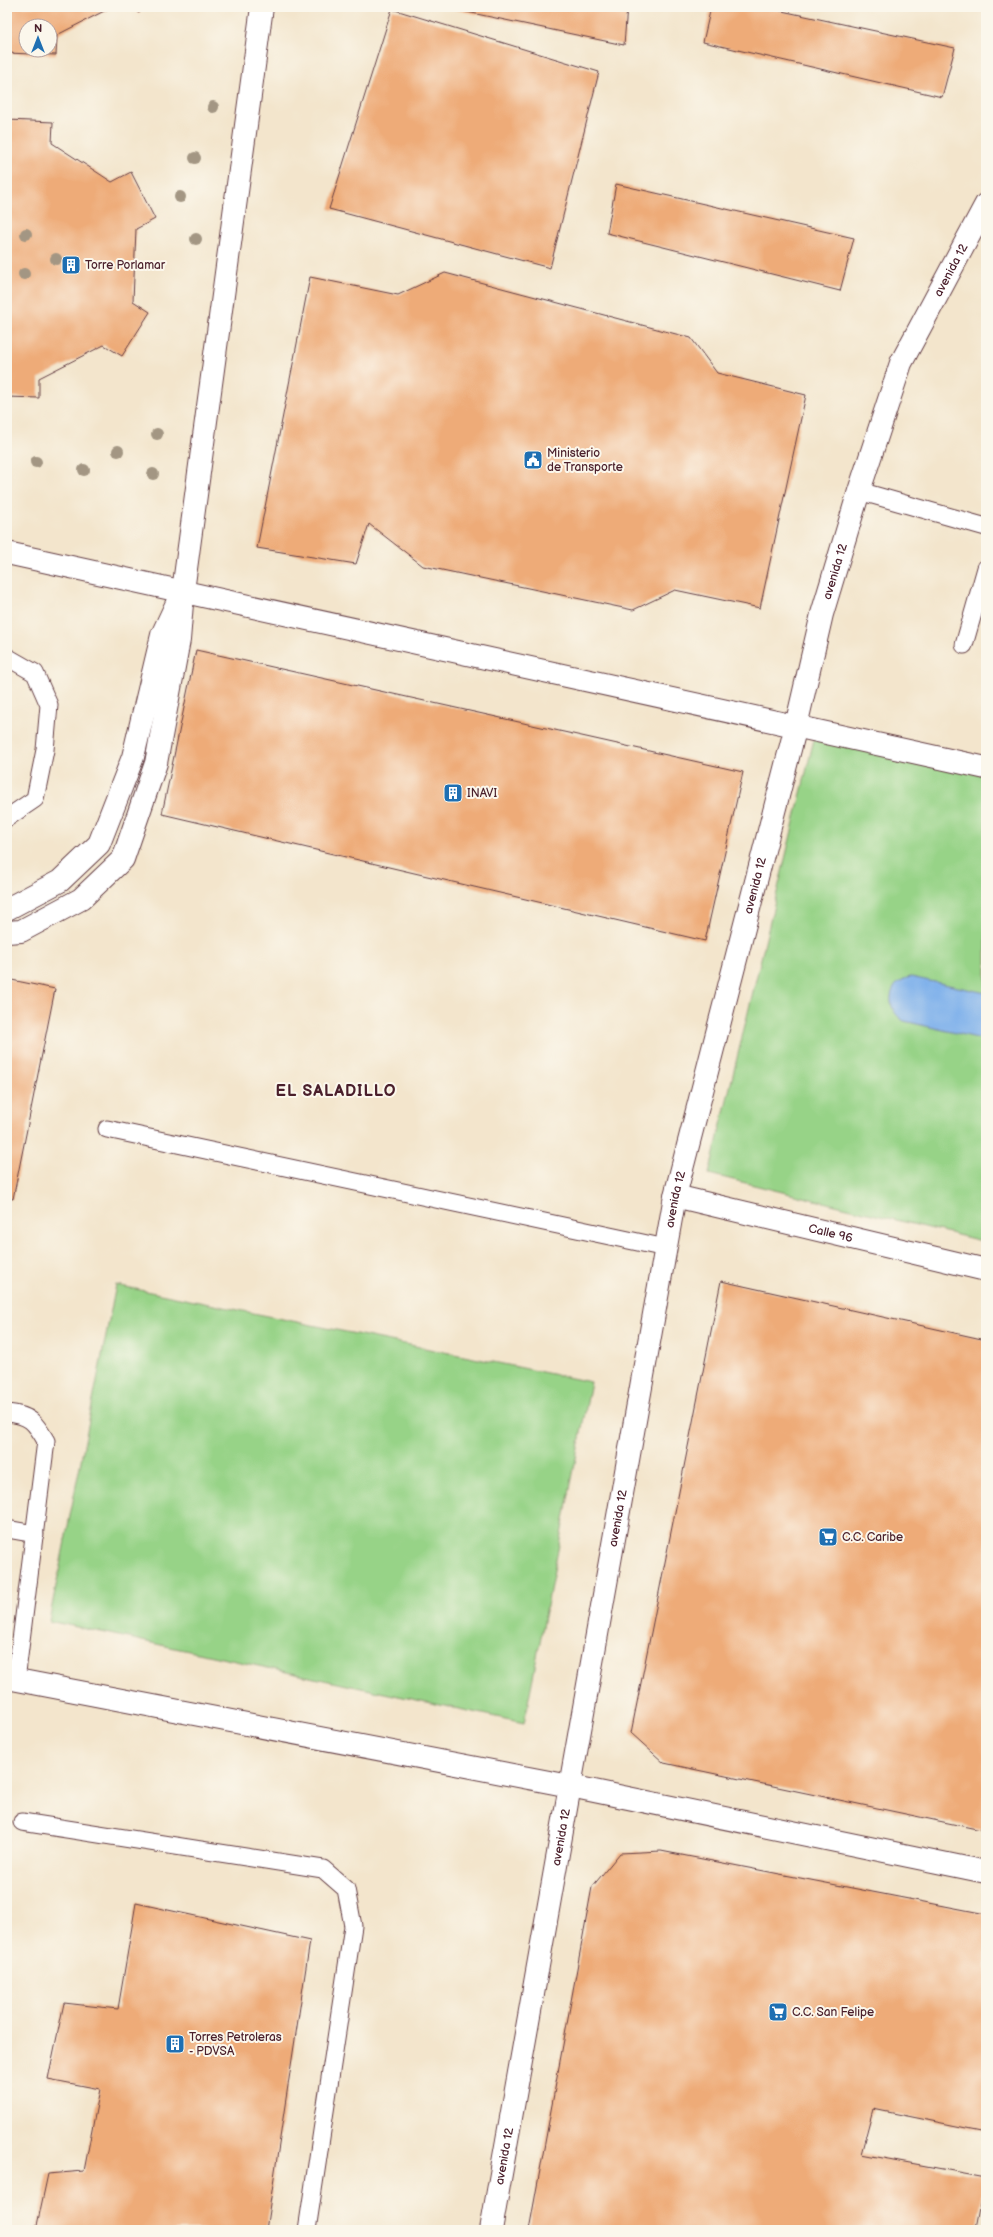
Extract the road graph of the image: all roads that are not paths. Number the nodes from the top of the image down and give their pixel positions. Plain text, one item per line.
1 (262, 7) edge
2 (986, 204) edge
3 (859, 491) junction
4 (986, 527) edge
5 (7, 552) edge
6 (986, 568) edge
7 (183, 591) junction
8 (964, 645) dead end
9 (7, 657) edge
10 (796, 726) junction
11 (986, 768) edge
12 (7, 818) edge
13 (7, 909) edge
14 (7, 932) edge
15 (107, 1129) dead end
16 (675, 1196) junction
17 (666, 1248) junction
18 (986, 1270) edge
19 (7, 1413) edge
20 (7, 1529) edge
21 (35, 1534) junction
22 (12, 1679) edge
23 (570, 1786) junction
24 (22, 1822) dead end
25 (986, 1872) edge
26 (306, 2230) edge
27 (491, 2230) edge

1 - 7 street
2 - 3 street, avenida 12
3 - 4 lane
3 - 10 street, avenida 12
5 - 7 street
6 - 8 lane
7 - 10 street
7 - 13 street
7 - 14 street
9 - 12 lane
10 - 11 street
10 - 16 street, avenida 12
15 - 17 lane
16 - 17 street, avenida 12
16 - 18 street, Calle 96
17 - 23 street, avenida 12
19 - 21 lane
20 - 21 lane
21 - 22 lane
22 - 23 street
23 - 25 street
23 - 27 street, avenida 12
24 - 26 lane

